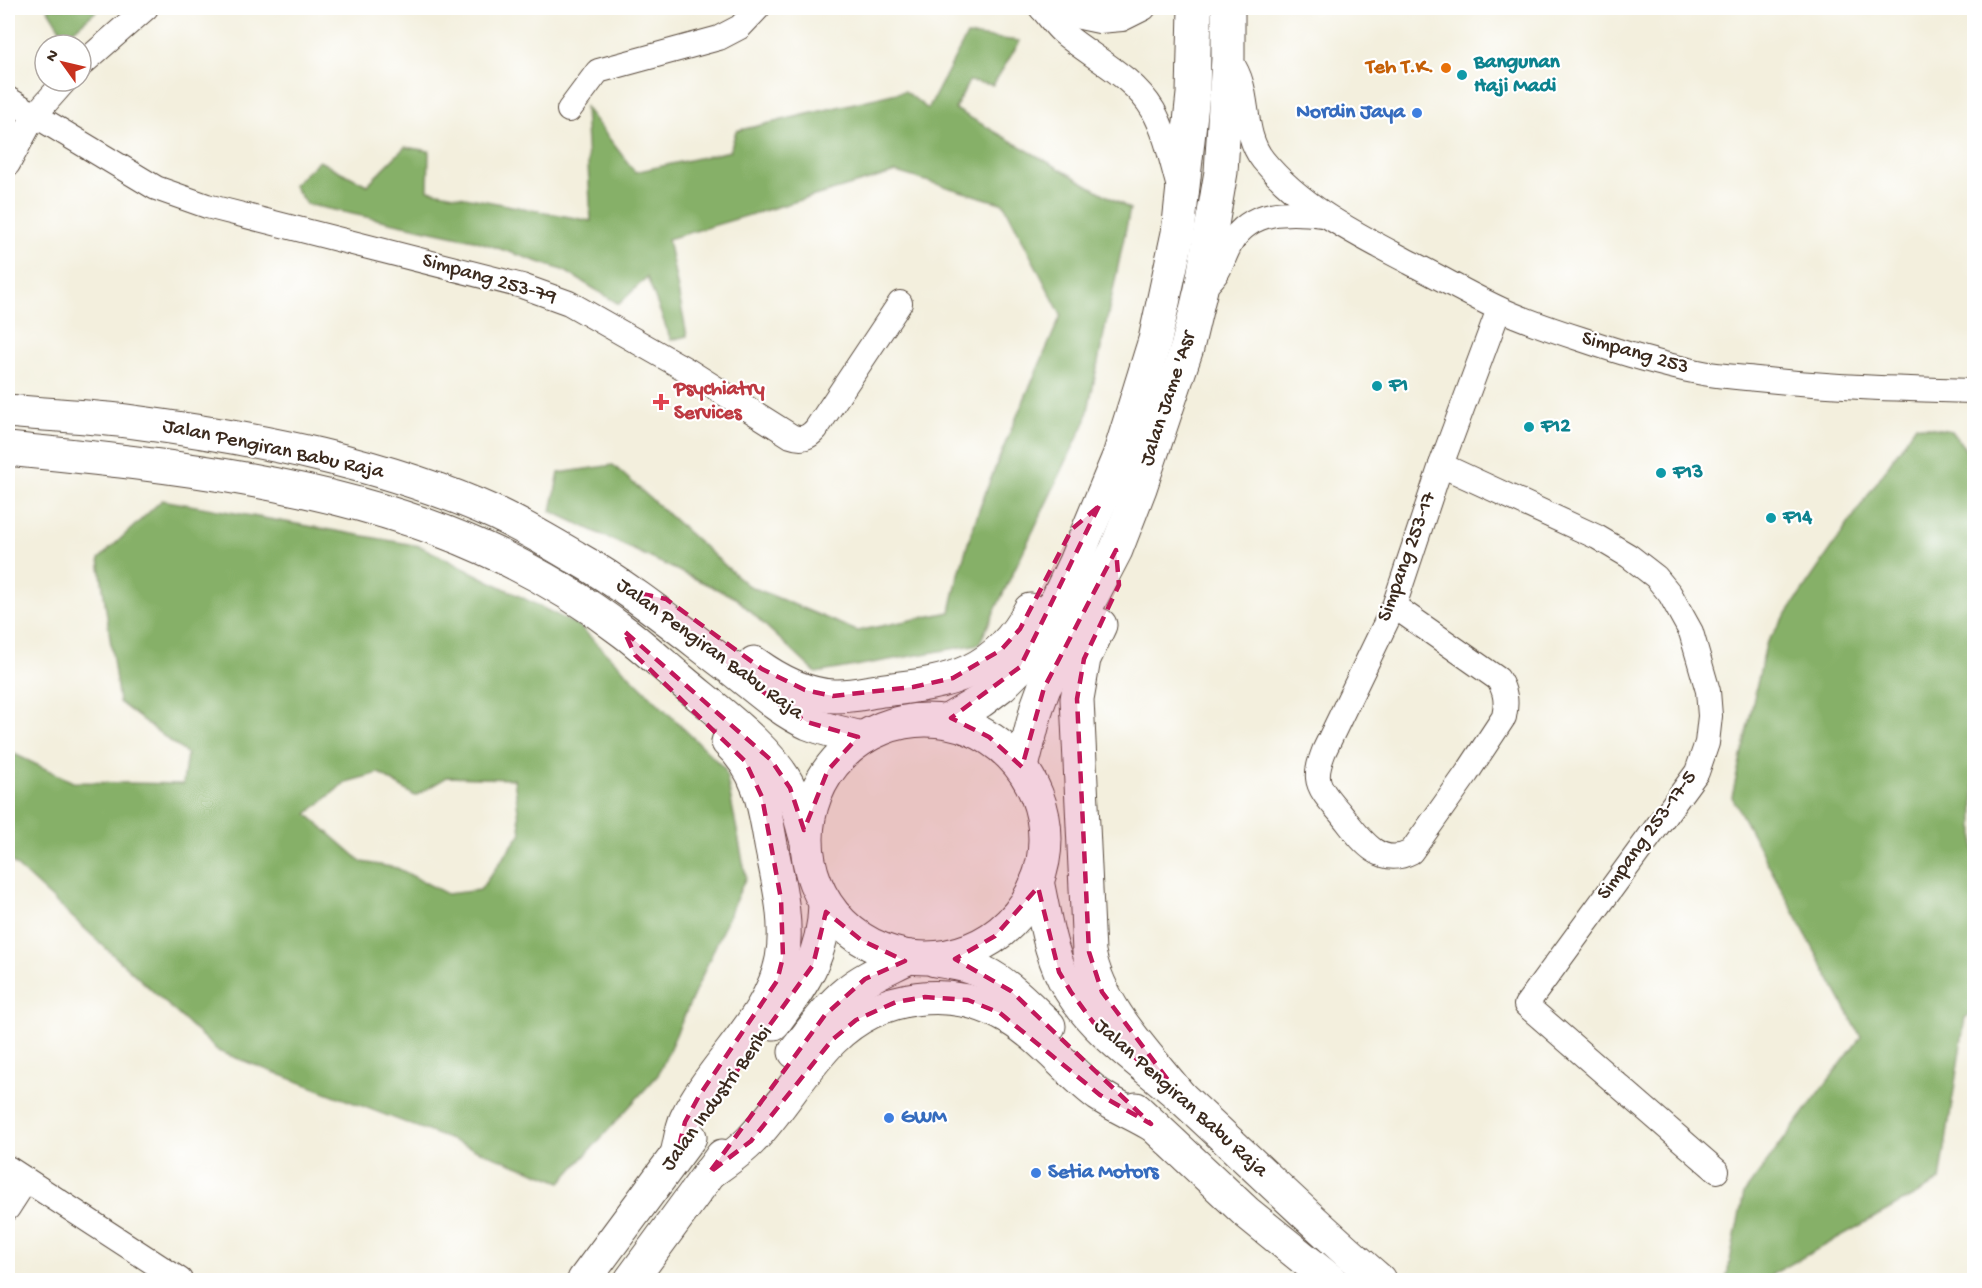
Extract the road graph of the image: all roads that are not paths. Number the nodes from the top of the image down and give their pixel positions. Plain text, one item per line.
1 (146, 8) edge
2 (758, 8) edge
3 (1042, 8) edge
4 (1143, 8) edge
5 (1195, 8) edge
6 (1228, 8) edge
7 (93, 54) edge
8 (1228, 58) junction
9 (54, 93) edge
10 (8, 99) edge
11 (569, 110) dead end
12 (34, 116) junction
13 (8, 164) edge
14 (1182, 200) junction
15 (1323, 214) junction
16 (1201, 289) junction
17 (900, 303) dead end
18 (1499, 309) junction
19 (1974, 391) edge
20 (8, 399) edge
21 (8, 411) edge
22 (44, 414) junction
23 (8, 449) edge
24 (1441, 465) junction
25 (1099, 506) junction
26 (1116, 550) junction
27 (633, 592) junction
28 (1394, 606) junction
29 (624, 631) junction
30 (947, 721) junction
31 (863, 738) junction
32 (1022, 767) junction
33 (807, 838) junction
34 (1037, 882) junction
35 (825, 904) junction
36 (919, 958) junction
37 (1180, 1096) junction
38 (1151, 1124) junction
39 (677, 1154) junction
40 (1717, 1171) dead end
41 (710, 1173) junction
42 (17, 1174) edge
43 (8, 1208) edge
44 (180, 1281) edge
45 (584, 1281) edge
46 (632, 1281) edge
47 (1330, 1281) edge
48 (1379, 1281) edge

1 - 7 street
2 - 11 street
3 - 4 street
3 - 14 street
5 - 14 main road, Jalan Jame 'Asr
6 - 8 main road, Jalan Jame 'Asr
8 - 15 street, Simpang 253
8 - 16 main road, Jalan Jame 'Asr
9 - 12 street
10 - 12 street
12 - 13 street
12 - 17 street, Simpang 253-79
14 - 25 main road, Jalan Jame 'Asr
15 - 16 street, Simpang 253
15 - 18 street, Simpang 253
16 - 26 main road, Jalan Jame 'Asr
18 - 19 street, Simpang 253
18 - 24 street, Simpang 253-17
20 - 22 main road
21 - 22 main road, Jalan Pengiran Babu Raja
22 - 27 main road, Jalan Pengiran Babu Raja
23 - 29 main road, Jalan Pengiran Babu Raja
24 - 28 street, Simpang 253-17
24 - 40 street, Simpang 253-17-5
25 - 27 main road
25 - 30 main road, Jalan Jame 'Asr
26 - 32 main road, Jalan Jame 'Asr
26 - 37 main road
27 - 31 main road, Jalan Pengiran Babu Raja
28 - 28 street, Simpang 253-17
29 - 33 main road, Jalan Pengiran Babu Raja
29 - 39 main road
30 - 31 main road
30 - 32 main road
31 - 33 main road
32 - 34 main road
33 - 35 main road
34 - 36 main road
34 - 37 main road, Jalan Pengiran Babu Raja
35 - 36 main road, Jalan Pengiran Babu Raja
35 - 39 main road, Jalan Industri Beribi
36 - 38 main road, Jalan Pengiran Babu Raja
36 - 41 main road, Jalan Industri Beribi
37 - 48 main road, Jalan Pengiran Babu Raja
38 - 41 main road
38 - 47 main road, Jalan Pengiran Babu Raja
39 - 45 main road, Jalan Industri Beribi
41 - 46 main road, Jalan Industri Beribi
42 - 43 street
42 - 44 street

